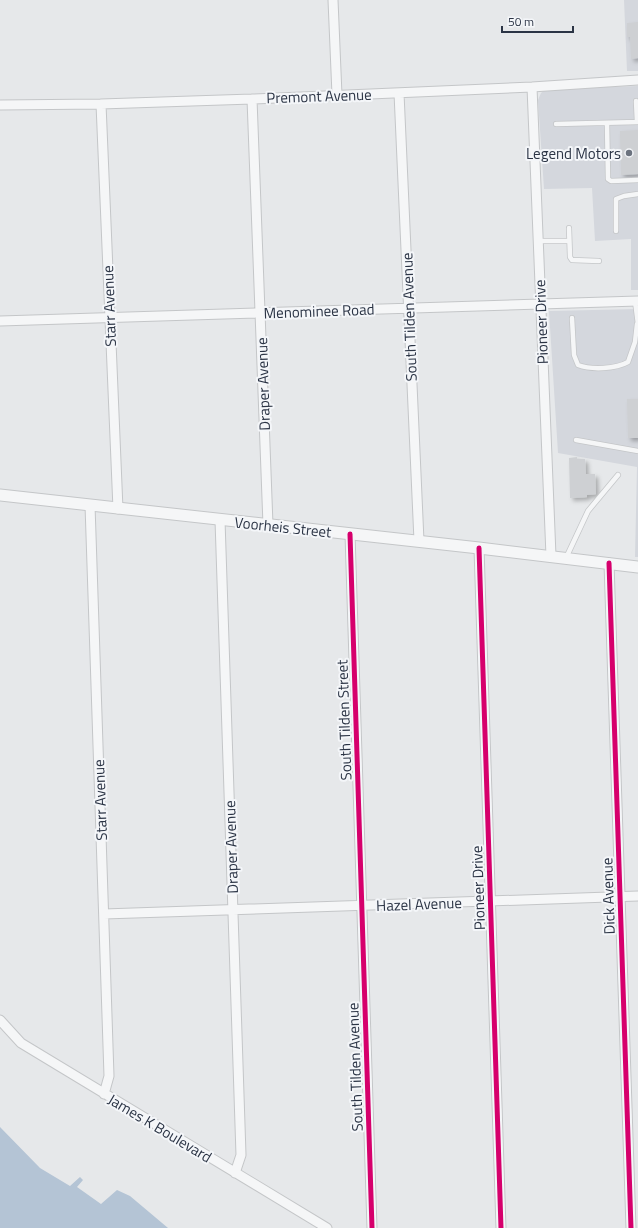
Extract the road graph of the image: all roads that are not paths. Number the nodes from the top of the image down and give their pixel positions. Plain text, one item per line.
1 (332, 0) edge
2 (638, 80) edge
3 (532, 87) junction
4 (400, 93) junction
5 (337, 95) junction
6 (252, 98) junction
7 (636, 101) dead end
8 (101, 104) junction
9 (0, 105) edge
10 (637, 122) edge
11 (607, 123) junction
12 (556, 124) dead end
13 (638, 180) edge
14 (638, 194) edge
15 (569, 228) dead end
16 (616, 231) dead end
17 (538, 241) junction
18 (569, 241) junction
19 (599, 261) dead end
20 (637, 301) edge
21 (540, 305) junction
22 (409, 309) junction
23 (260, 313) junction
24 (109, 318) junction
25 (572, 318) dead end
26 (0, 322) edge
27 (637, 324) edge
28 (576, 440) dead end
29 (638, 451) edge
30 (618, 476) dead end
31 (0, 495) edge
32 (90, 505) junction
33 (118, 509) junction
34 (220, 520) junction
35 (268, 525) junction
36 (350, 534) junction
37 (419, 541) junction
38 (479, 548) junction
39 (551, 556) junction
40 (566, 558) junction
41 (609, 563) junction
42 (638, 567) edge
43 (638, 896) edge
44 (620, 897) junction
45 (491, 901) junction
46 (362, 906) junction
47 (233, 910) junction
48 (104, 914) junction
49 (0, 1020) edge
50 (104, 1094) junction
51 (235, 1173) junction
52 (327, 1228) edge
53 (372, 1228) edge
54 (501, 1228) edge
55 (631, 1228) edge

1 - 5 street
2 - 3 street, Premont Avenue
3 - 4 street, Premont Avenue
3 - 17 street, Pioneer Drive
4 - 5 street, Premont Avenue
4 - 22 street, South Tilden Avenue
5 - 6 street, Premont Avenue
6 - 8 street, Premont Avenue
6 - 23 street, Draper Avenue
7 - 10 lane
8 - 9 street, Premont Avenue
8 - 24 street, Starr Avenue
10 - 11 lane
11 - 12 lane
11 - 13 lane
14 - 16 lane
15 - 18 lane
17 - 18 lane
17 - 21 street, Pioneer Drive
18 - 19 lane
20 - 21 street, Menominee Road
20 - 27 lane
21 - 22 street, Menominee Road
21 - 39 street, Pioneer Drive
22 - 23 street, Menominee Road
22 - 37 street, South Tilden Avenue
23 - 24 street, Menominee Road
23 - 35 street, Draper Avenue
24 - 26 street, Menominee Road
24 - 33 street, Starr Avenue
25 - 27 lane
28 - 29 lane
30 - 40 lane
31 - 32 street, Voorheis Street
32 - 33 street, Voorheis Street
32 - 48 street, Starr Avenue
33 - 34 street, Voorheis Street
34 - 35 street, Voorheis Street
34 - 47 street, Draper Avenue
35 - 36 street, Voorheis Street
36 - 37 street, Voorheis Street
36 - 46 street, South Tilden Street
37 - 38 street, Voorheis Street
38 - 39 street, Voorheis Street
38 - 45 street, Pioneer Drive
39 - 40 street, Voorheis Street
40 - 41 street, Voorheis Street
41 - 42 street, Voorheis Street
41 - 44 street, Dick Avenue
43 - 44 street, Hazel Avenue
44 - 45 street, Hazel Avenue
44 - 55 street, Dick Avenue
45 - 46 street, Hazel Avenue
45 - 54 street, Pioneer Drive
46 - 47 street, Hazel Avenue
46 - 53 street, South Tilden Avenue
47 - 48 street, Hazel Avenue
47 - 51 street, Draper Avenue
48 - 50 street, Starr Avenue
49 - 50 street, James K Boulevard
50 - 51 street, James K Boulevard
51 - 52 street, James K Boulevard

